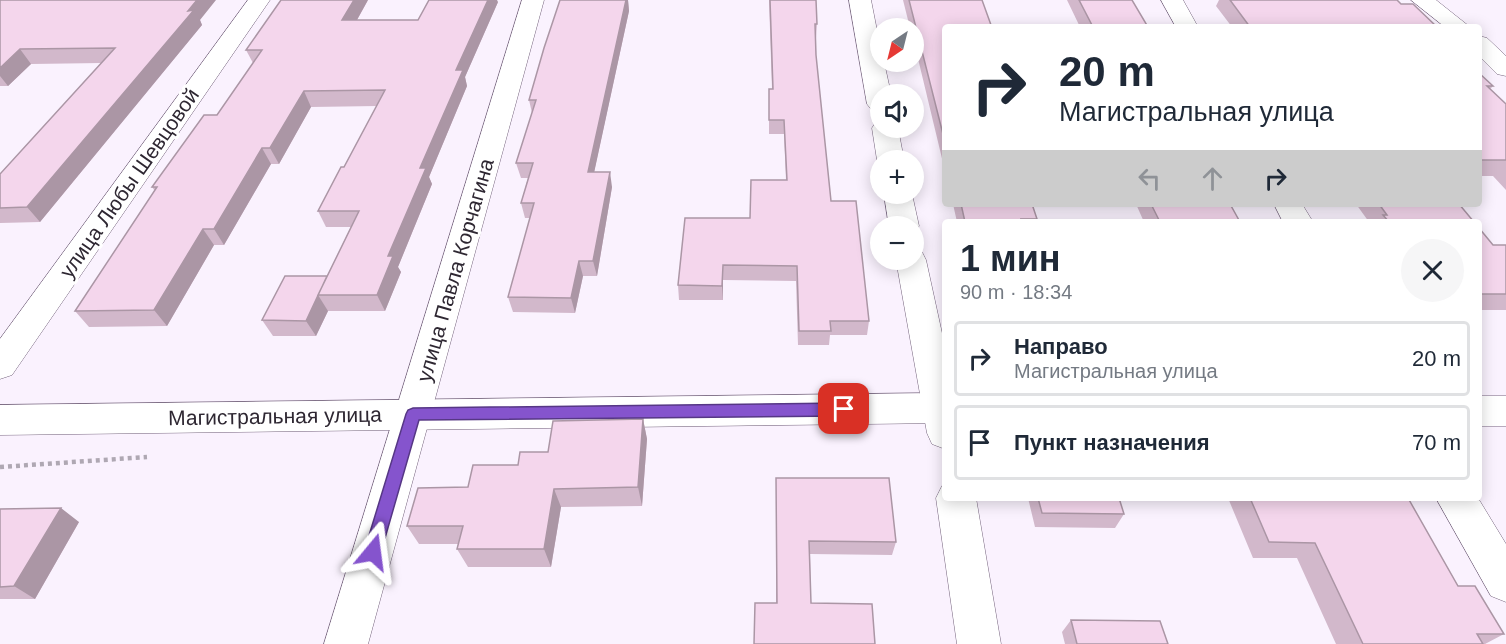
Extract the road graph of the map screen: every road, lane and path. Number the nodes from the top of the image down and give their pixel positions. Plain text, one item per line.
1 (259, 0) edge
2 (533, 0) edge
3 (860, 0) edge
4 (1172, 0) edge
5 (1422, 0) edge
6 (1185, 24) edge
7 (1456, 24) edge
8 (1482, 46) edge
9 (1506, 69) edge
10 (876, 84) edge
11 (912, 270) edge
12 (0, 366) edge
13 (1482, 411) edge
14 (1506, 411) edge
15 (942, 412) edge
16 (413, 414) junction
17 (942, 417) edge
18 (0, 420) edge
19 (956, 501) edge
20 (1458, 501) edge
21 (1506, 582) edge
22 (346, 644) edge
23 (979, 644) edge

1 - 12 street, улица Любы Шевцовой
2 - 16 street, улица Павла Корчагина
3 - 10 street
4 - 6 street
5 - 7 street
8 - 9 street
11 - 15 street
13 - 14 street
16 - 17 street, Магистральная улица
16 - 18 street, Магистральная улица
16 - 22 street, улица Павла Корчагина
19 - 23 street
20 - 21 street

